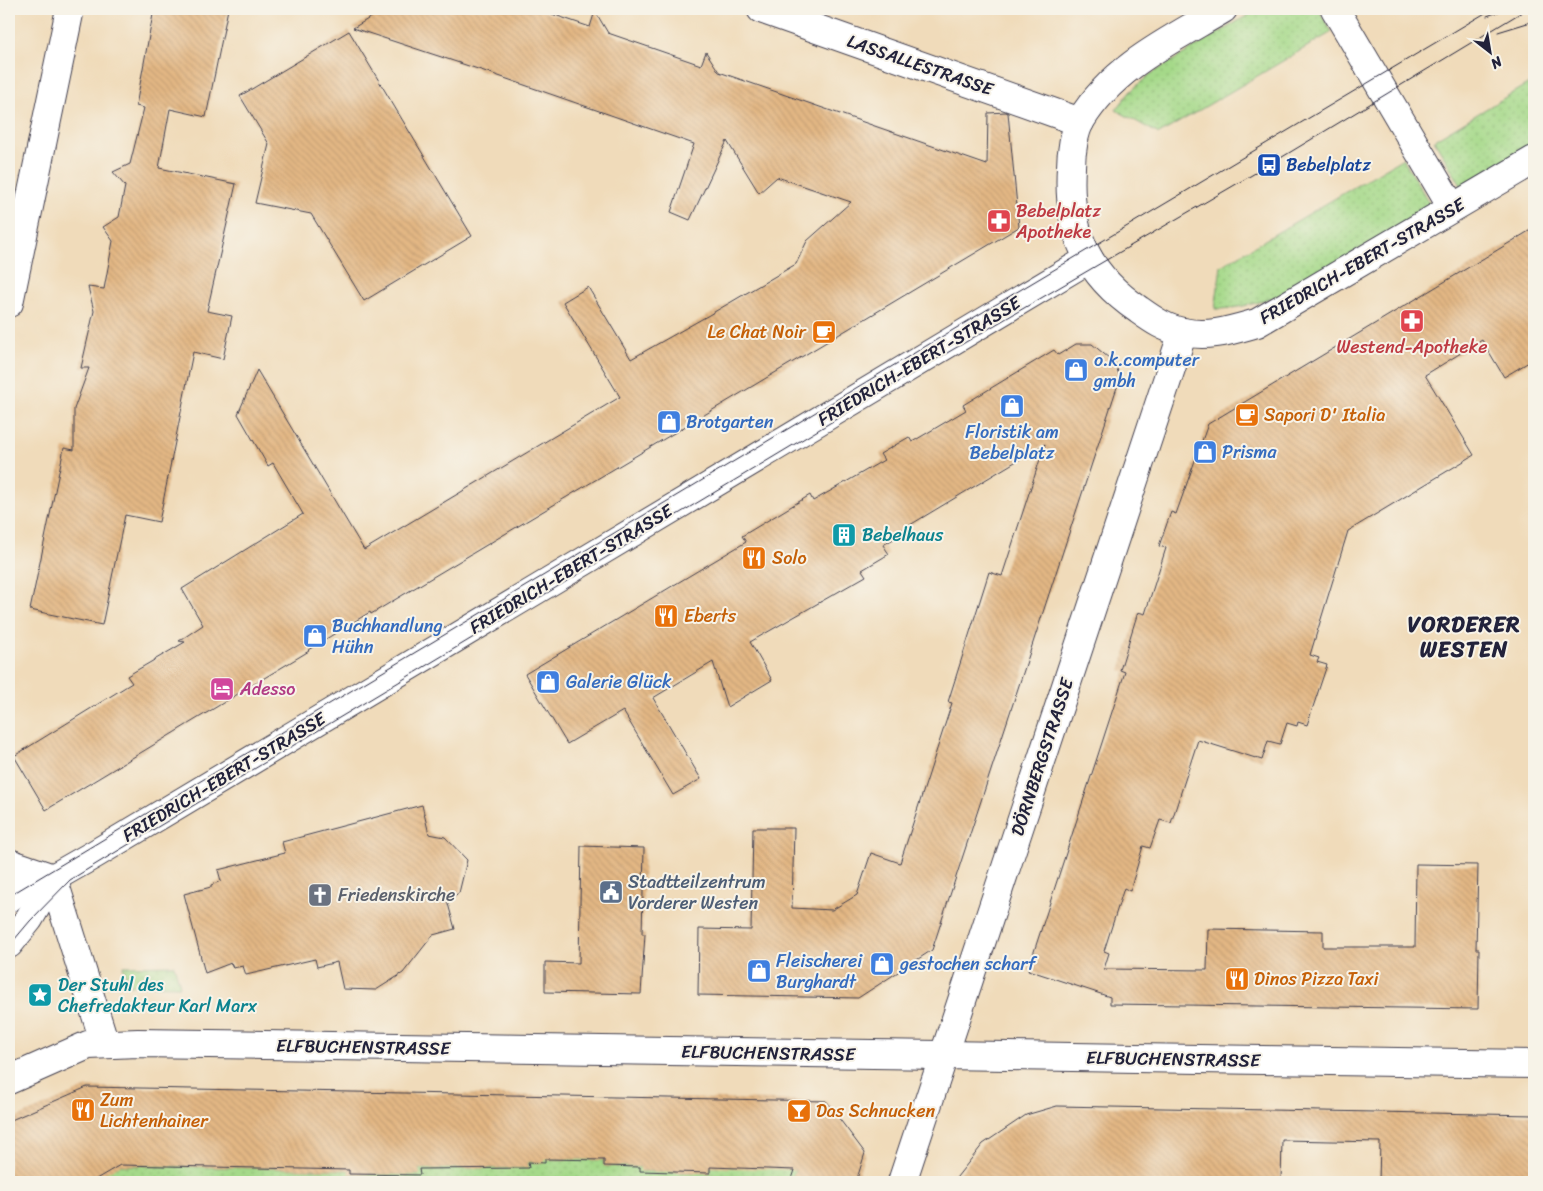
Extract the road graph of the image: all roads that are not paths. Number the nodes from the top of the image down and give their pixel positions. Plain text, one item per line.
1 (70, 9) edge
2 (761, 9) edge
3 (1223, 9) edge
4 (1335, 9) edge
5 (1080, 122) junction
6 (1534, 160) edge
7 (1447, 199) dead end
8 (1089, 259) junction
9 (9, 303) edge
10 (1183, 332) junction
11 (9, 863) edge
12 (53, 878) junction
13 (9, 898) edge
14 (9, 944) edge
15 (105, 1044) junction
16 (943, 1056) junction
17 (1534, 1064) edge
18 (9, 1080) edge
19 (902, 1182) edge

1 - 9 street
2 - 5 street, LASSALLESTRASSE
3 - 5 street, FRIEDRICH-EBERT-STRASSE
4 - 7 street
5 - 8 street, FRIEDRICH-EBERT-STRASSE
6 - 10 street, FRIEDRICH-EBERT-STRASSE
8 - 10 street, FRIEDRICH-EBERT-STRASSE
8 - 12 street, FRIEDRICH-EBERT-STRASSE
10 - 16 street, DÖRNBERGSTRASSE
11 - 12 street
12 - 13 street, FRIEDRICH-EBERT-STRASSE
12 - 14 street, FRIEDRICH-EBERT-STRASSE
12 - 15 street
15 - 16 street, ELFBUCHENSTRASSE
15 - 18 street, ELFBUCHENSTRASSE
16 - 17 street, ELFBUCHENSTRASSE
16 - 19 street, DÖRNBERGSTRASSE

